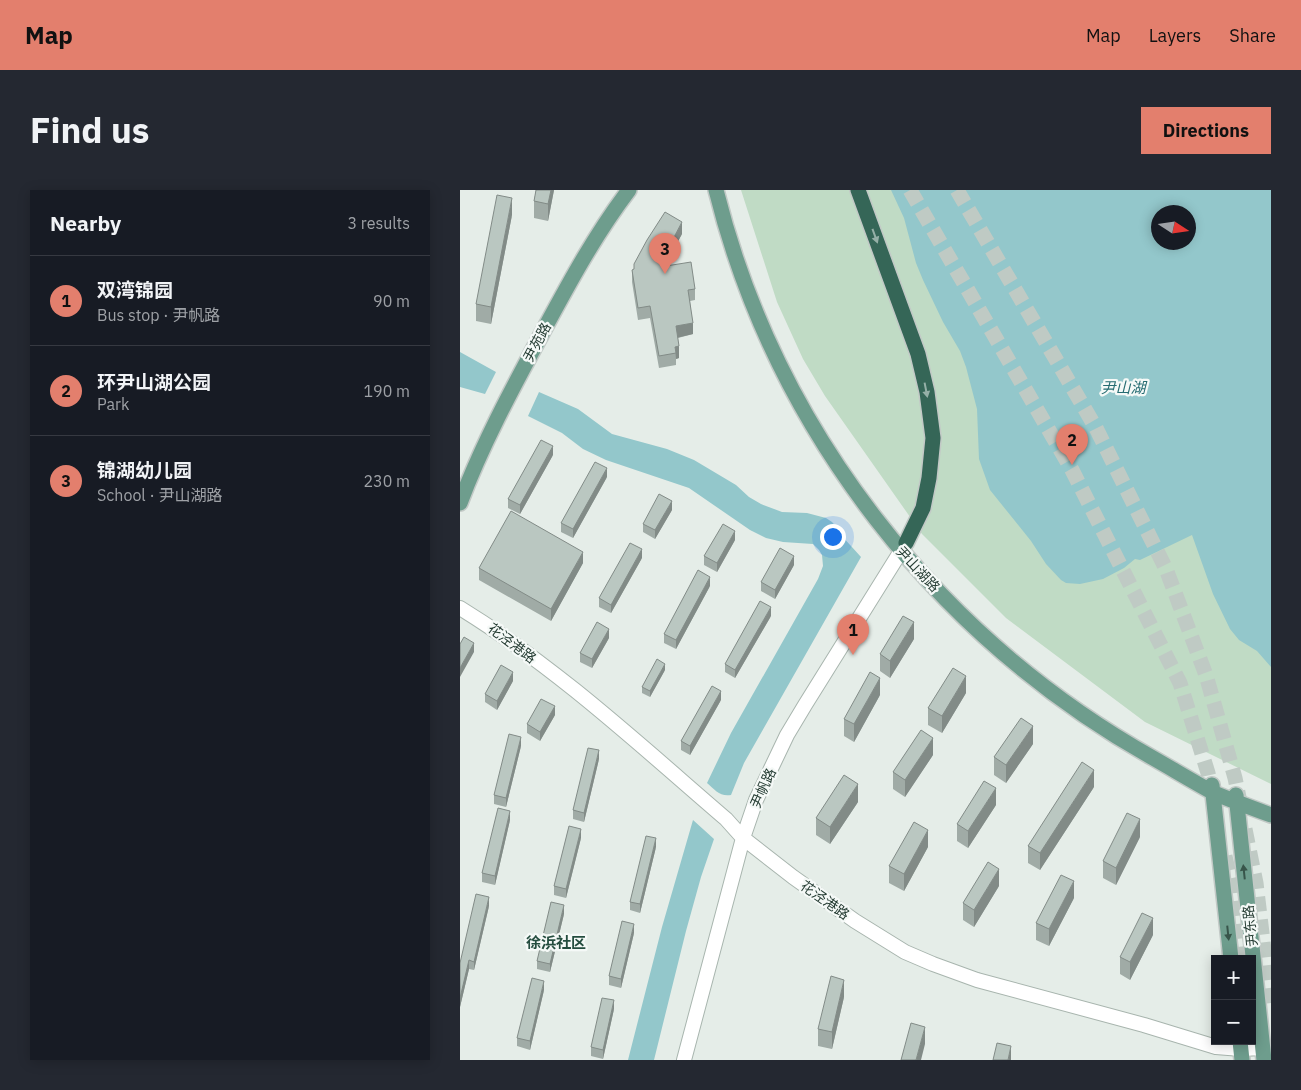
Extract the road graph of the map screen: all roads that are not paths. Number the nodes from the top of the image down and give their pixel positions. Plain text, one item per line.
1 (629, 190) edge
2 (716, 190) edge
3 (725, 190) edge
4 (858, 190) edge
5 (460, 502) edge
6 (904, 548) junction
7 (460, 608) edge
8 (1212, 786) junction
9 (1236, 798) junction
10 (1271, 806) edge
11 (1271, 816) edge
12 (742, 838) junction
13 (1231, 955) edge
14 (1241, 1050) edge
15 (1264, 1054) edge
16 (684, 1060) edge

1 - 5 main road, 尹苑路
2 - 6 main road, 尹山湖路
3 - 6 main road, 尹山湖路
4 -> 6 highway
6 - 8 main road, 尹山湖路
6 - 12 street, 尹帆路
7 - 12 street, 花泾港路
8 - 9 main road, 尹山湖路
8 -> 13 main road, 尹东路
9 - 10 main road, 尹山湖路
9 - 11 main road, 尹山湖路
15 -> 9 main road, 尹东路
12 - 14 street, 花泾港路
12 - 16 street, 尹帆路
14 - 15 street, 花泾港路

